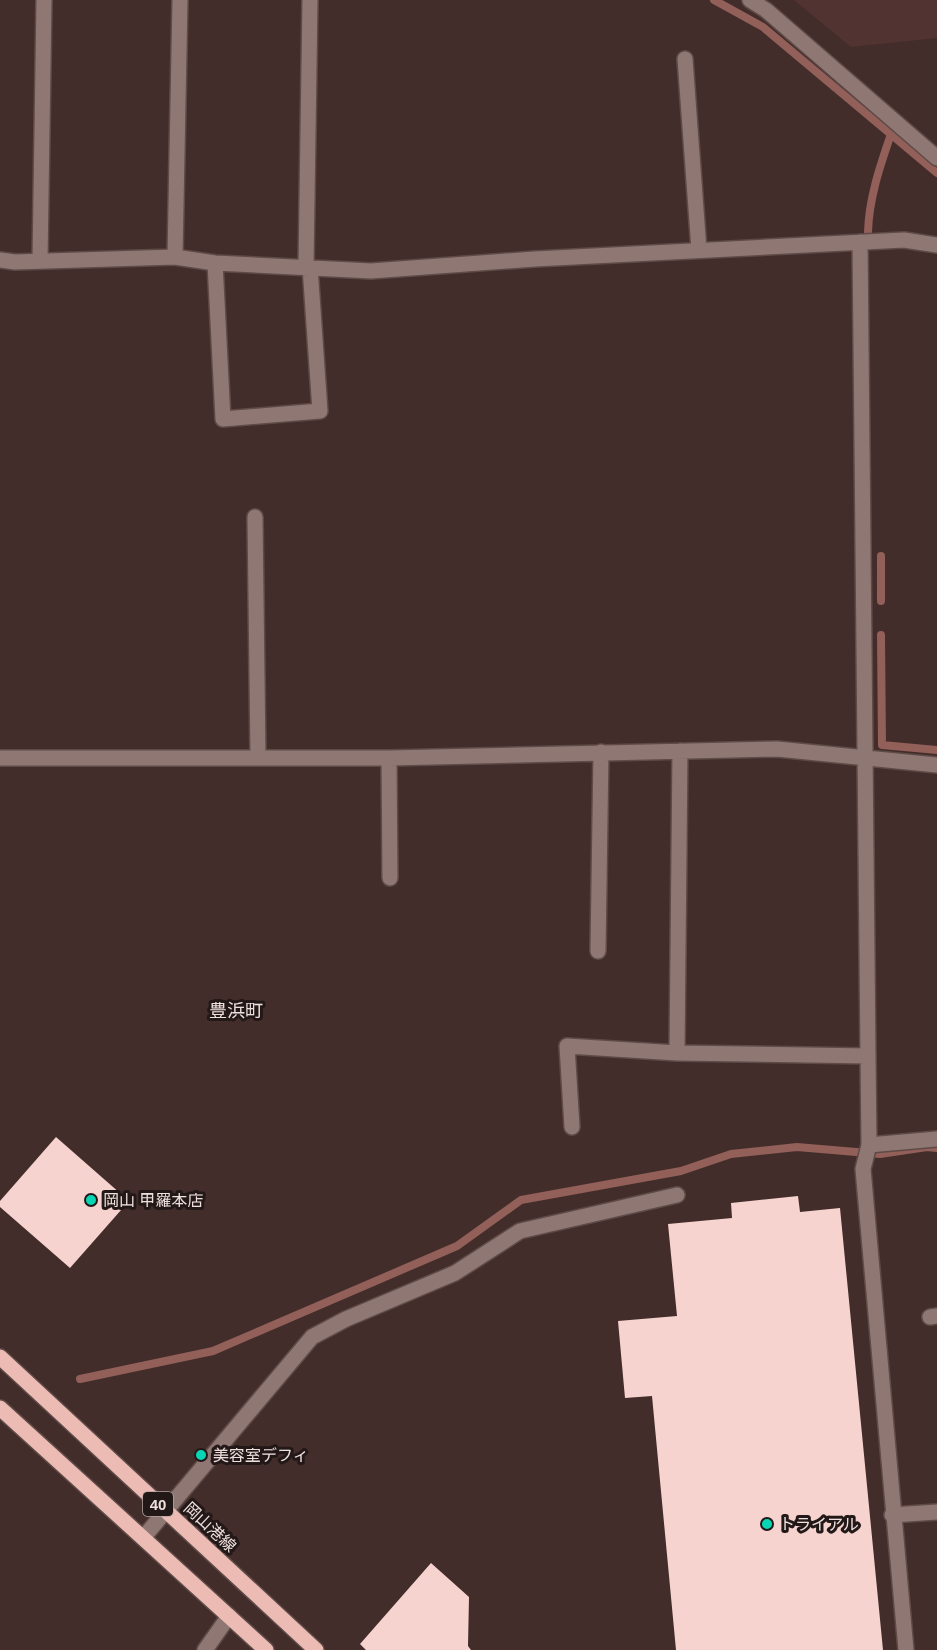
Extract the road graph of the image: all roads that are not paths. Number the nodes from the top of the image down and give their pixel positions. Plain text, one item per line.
1 (44, 0) edge
2 (180, 0) edge
3 (310, 0) edge
4 (750, 0) edge
5 (685, 60) dead end
6 (937, 158) edge
7 (860, 242) junction
8 (937, 245) edge
9 (699, 250) junction
10 (175, 257) junction
11 (0, 260) edge
12 (40, 261) junction
13 (215, 263) junction
14 (308, 267) junction
15 (255, 517) dead end
16 (680, 751) junction
17 (601, 752) junction
18 (258, 757) junction
19 (0, 758) edge
20 (389, 758) junction
21 (866, 758) junction
22 (937, 765) edge
23 (390, 878) dead end
24 (598, 951) dead end
25 (678, 1053) junction
26 (868, 1056) junction
27 (572, 1126) dead end
28 (937, 1139) edge
29 (868, 1150) junction
30 (677, 1195) dead end
31 (0, 1357) edge
32 (0, 1408) edge
33 (166, 1511) junction
34 (937, 1512) edge
35 (892, 1515) junction
36 (143, 1538) junction
37 (229, 1616) junction
38 (205, 1650) edge
39 (266, 1650) edge
40 (316, 1650) edge
41 (906, 1650) edge

1 - 12 street
2 - 10 street
3 - 14 street
4 - 6 street
5 - 9 street
7 - 8 street
7 - 9 street
7 - 21 street
9 - 14 street
10 - 12 street
10 - 13 street
11 - 12 street
13 - 14 street
13 - 14 street
15 - 18 street
16 - 17 street
16 - 21 street
16 - 25 street
17 - 20 street
17 - 24 street
18 - 19 street
18 - 20 street
20 - 23 street
21 - 22 street
21 - 26 street
25 - 26 street
25 - 27 street
26 - 29 street
28 - 29 street
29 - 35 street
30 - 33 street
31 - 33 main road, 岡山港線 / 40
32 - 36 main road, 40
33 - 36 street
33 - 40 main road, 岡山港線 / 40
34 - 35 street
35 - 41 street
36 - 37 main road, 40
37 - 38 street
37 - 39 main road, 40

